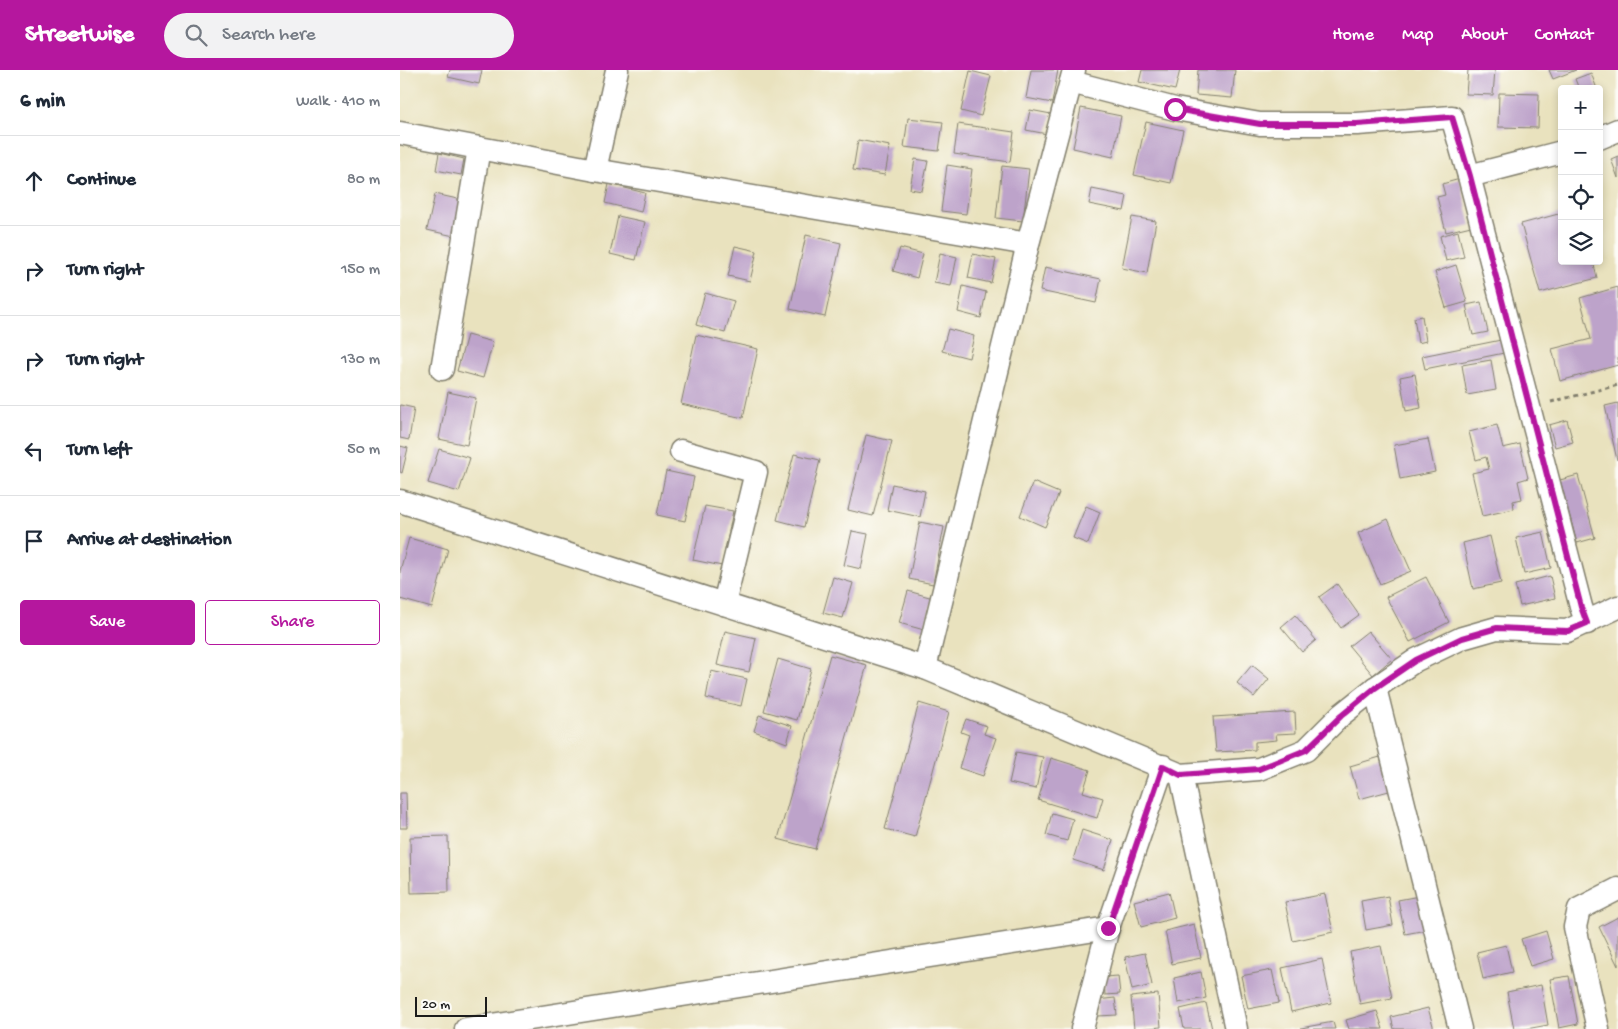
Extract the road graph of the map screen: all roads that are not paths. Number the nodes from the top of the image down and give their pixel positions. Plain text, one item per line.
1 (616, 70) edge
2 (1072, 76) edge
3 (1618, 130) edge
4 (400, 133) edge
5 (1603, 136) edge
6 (479, 148) junction
7 (1558, 153) edge
8 (595, 170) junction
9 (1470, 176) junction
10 (1028, 244) junction
11 (442, 369) dead end
12 (682, 451) dead end
13 (400, 502) edge
14 (724, 604) junction
15 (1618, 607) edge
16 (1587, 623) junction
17 (925, 668) junction
18 (1375, 688) junction
19 (1172, 770) junction
20 (1618, 889) edge
21 (1108, 928) junction
22 (466, 1029) edge
23 (1082, 1029) edge
24 (1236, 1029) edge
25 (1460, 1029) edge
26 (1598, 1029) edge

1 - 8 street
2 - 9 street
2 - 10 street
3 - 5 street
4 - 6 street
6 - 8 street
6 - 11 street
7 - 9 street
8 - 10 street
9 - 16 street
10 - 17 street
12 - 14 street
13 - 14 street
14 - 17 street
15 - 16 street
16 - 18 street
17 - 19 street
18 - 19 street
18 - 25 street
19 - 21 street
19 - 24 street
20 - 26 street
21 - 22 street
21 - 23 street

